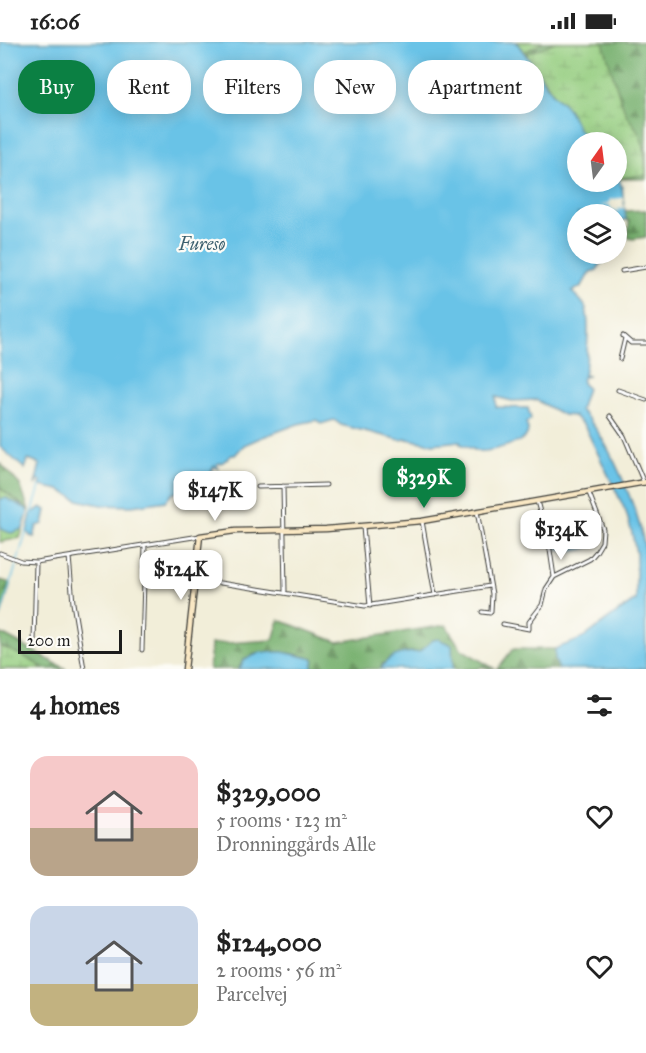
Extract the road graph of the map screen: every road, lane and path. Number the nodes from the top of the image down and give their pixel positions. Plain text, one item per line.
1 (646, 267) edge
2 (622, 271) dead end
3 (646, 344) edge
4 (620, 359) dead end
5 (618, 390) dead end
6 (646, 400) edge
7 (610, 416) dead end
8 (645, 482) edge
9 (283, 486) junction
10 (326, 486) dead end
11 (258, 487) dead end
12 (588, 491) junction
13 (537, 501) junction
14 (477, 511) junction
15 (422, 521) junction
16 (363, 526) junction
17 (284, 530) junction
18 (200, 536) junction
19 (145, 545) junction
20 (1, 554) edge
21 (69, 557) junction
22 (36, 562) junction
23 (554, 577) junction
24 (195, 579) junction
25 (490, 586) junction
26 (285, 591) junction
27 (435, 595) junction
28 (370, 606) junction
29 (482, 612) dead end
30 (503, 624) dead end
31 (34, 642) dead end
32 (141, 650) dead end
33 (84, 669) edge
34 (185, 669) edge

1 - 2 street
3 - 4 street
5 - 6 street
7 - 8 street
8 - 12 street
9 - 10 street
9 - 11 street
9 - 17 street
12 - 13 street
12 - 23 street
13 - 14 street
13 - 23 street
14 - 15 street
14 - 25 street
15 - 16 street
15 - 27 street
16 - 17 street
16 - 28 street
17 - 18 street
17 - 26 street
18 - 19 street
18 - 24 street
19 - 21 street
19 - 32 street
20 - 22 street
21 - 22 street
21 - 33 street
22 - 31 street
23 - 30 street
24 - 26 street
24 - 34 street
25 - 27 street
25 - 29 street
26 - 28 street
27 - 28 street

